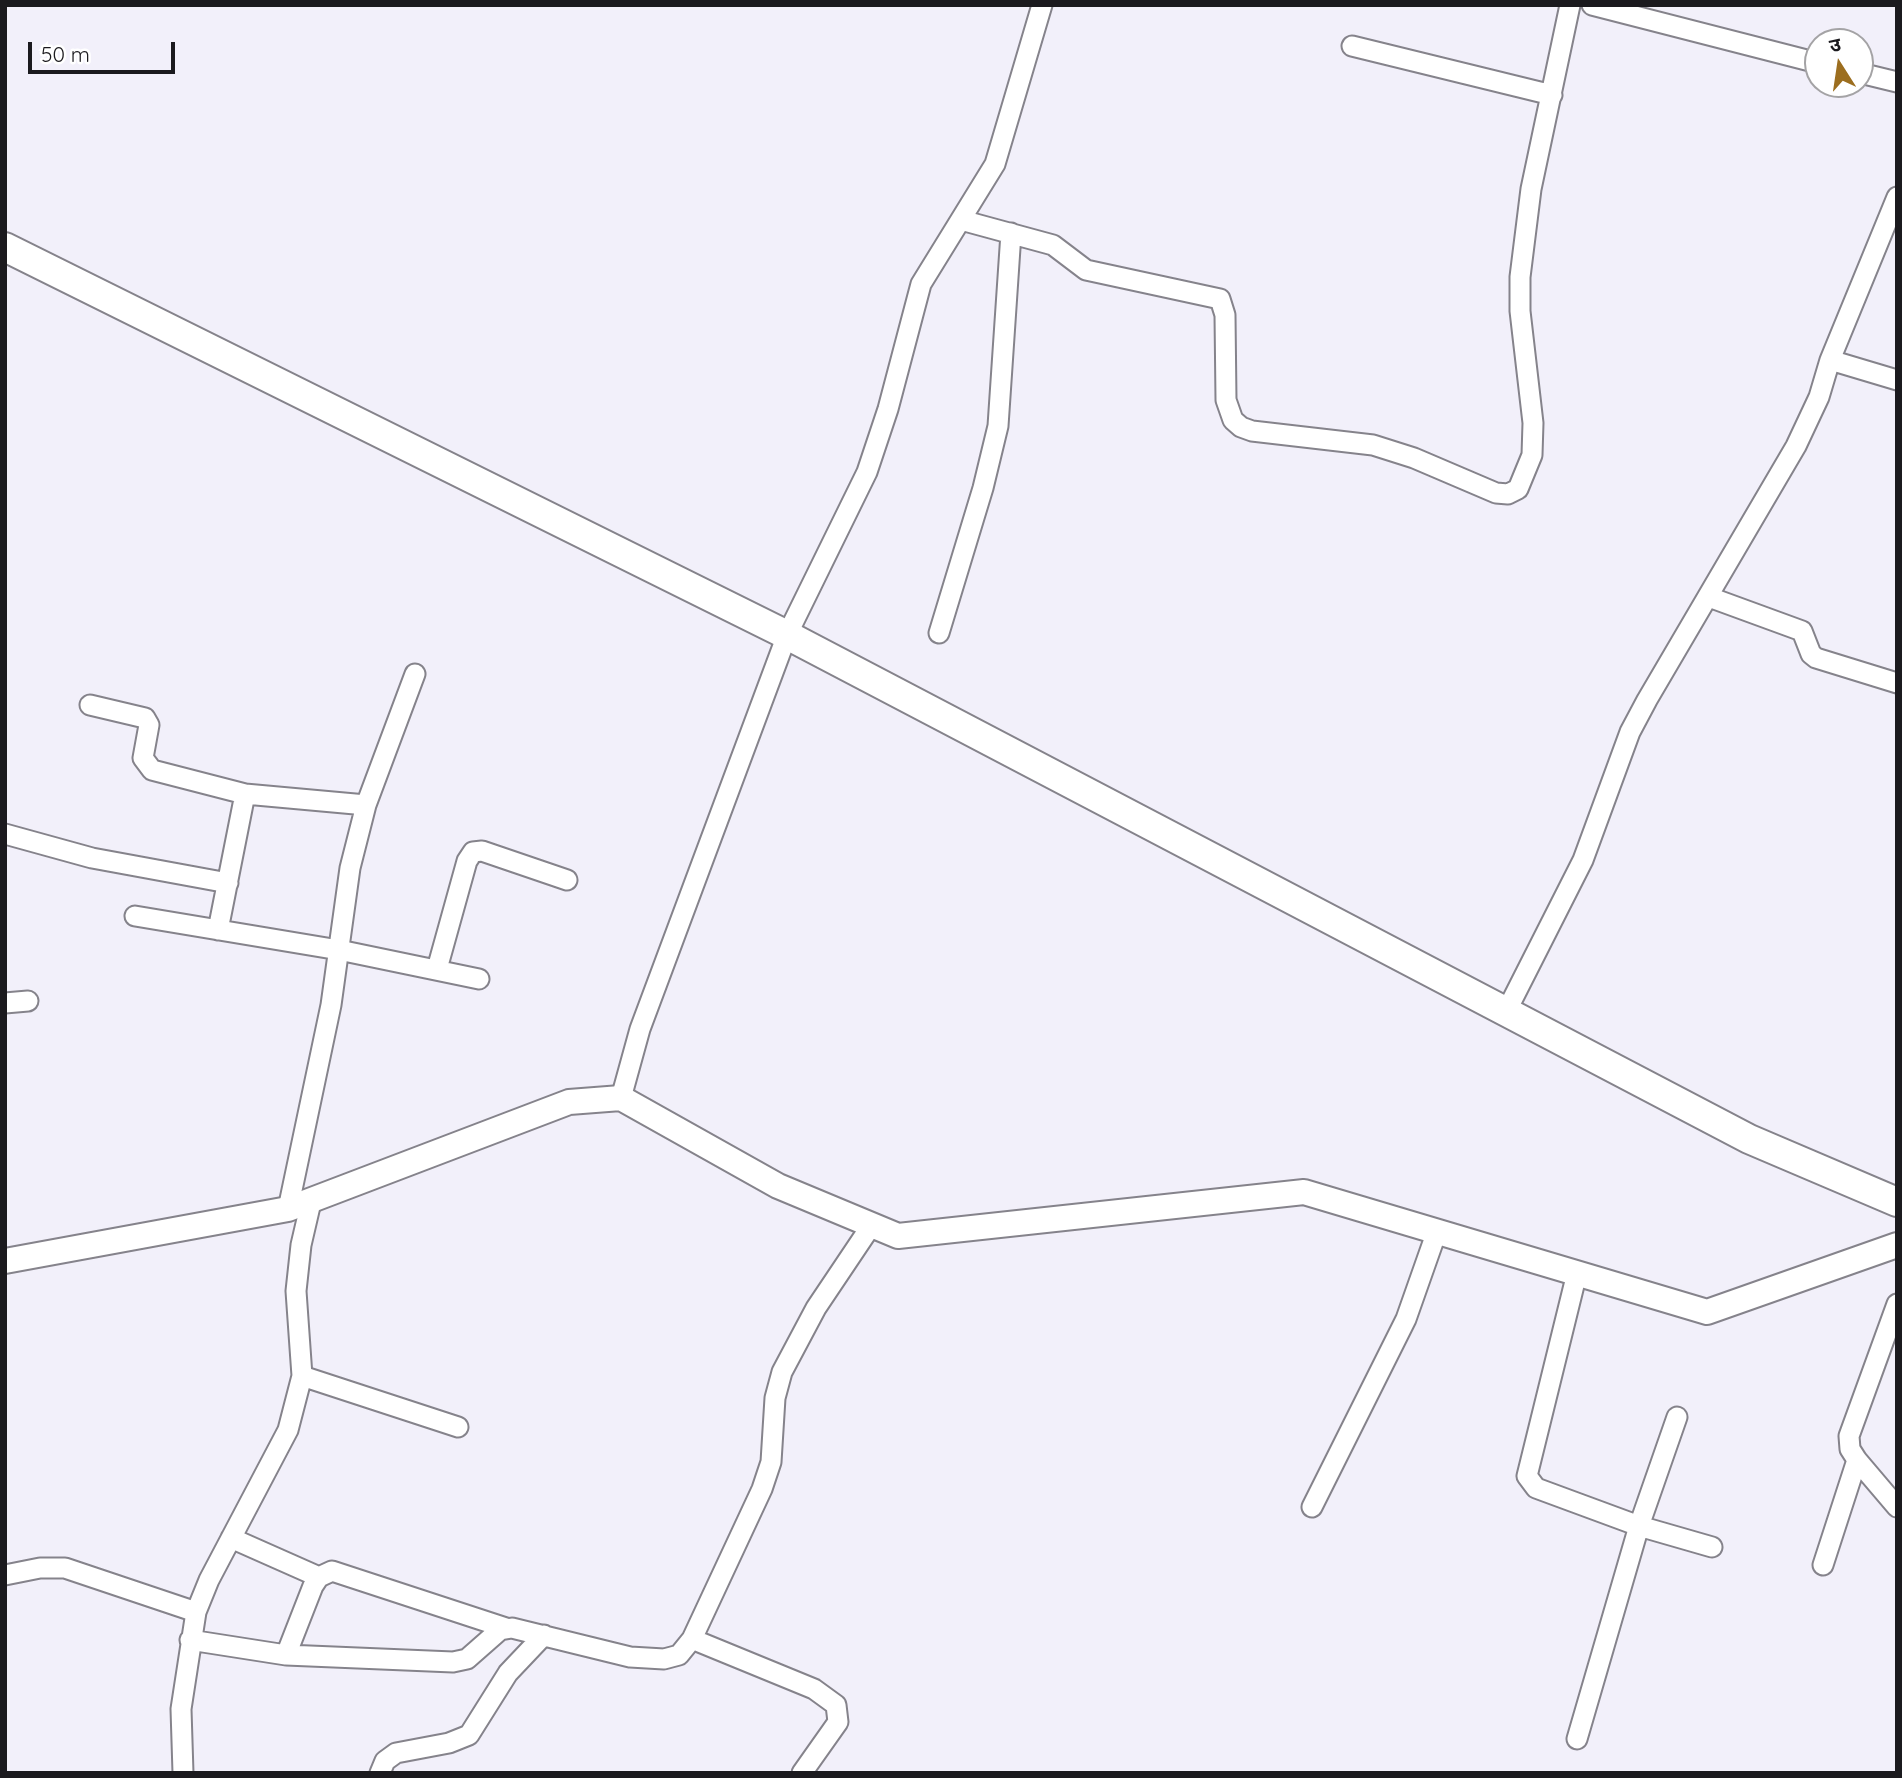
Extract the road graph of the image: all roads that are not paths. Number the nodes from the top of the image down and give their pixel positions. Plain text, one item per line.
1 (1042, 5) edge
2 (1570, 5) edge
3 (1592, 5) edge
4 (1352, 46) dead end
5 (1804, 59) edge
6 (1874, 76) edge
7 (1897, 82) edge
8 (1552, 95) junction
9 (1897, 197) edge
10 (961, 220) junction
11 (1011, 233) junction
12 (5, 247) edge
13 (1830, 360) junction
14 (1897, 380) edge
15 (1709, 597) junction
16 (939, 633) dead end
17 (787, 635) junction
18 (415, 674) dead end
19 (1897, 683) edge
20 (90, 705) dead end
21 (246, 794) junction
22 (366, 805) junction
23 (5, 834) edge
24 (567, 880) dead end
25 (228, 883) junction
26 (135, 916) dead end
27 (218, 930) junction
28 (339, 950) junction
29 (437, 969) junction
30 (479, 979) dead end
31 (28, 1001) dead end
32 (5, 1003) edge
33 (1505, 1014) junction
34 (621, 1098) junction
35 (1897, 1202) edge
36 (300, 1206) junction
37 (878, 1230) junction
38 (1437, 1231) junction
39 (1897, 1245) edge
40 (5, 1261) edge
41 (1577, 1273) junction
42 (1897, 1304) edge
43 (302, 1376) junction
44 (1677, 1416) dead end
45 (458, 1427) dead end
46 (1857, 1460) junction
47 (1312, 1507) dead end
48 (1897, 1507) edge
49 (1639, 1526) junction
50 (231, 1538) junction
51 (1712, 1548) dead end
52 (1823, 1565) dead end
53 (5, 1575) edge
54 (319, 1577) junction
55 (196, 1612) junction
56 (506, 1628) junction
57 (544, 1635) junction
58 (691, 1639) junction
59 (190, 1640) junction
60 (286, 1655) junction
61 (1577, 1739) dead end
62 (183, 1773) edge
63 (380, 1773) edge
64 (802, 1773) edge

1 - 10 street
2 - 8 street
3 - 5 street
4 - 8 street
6 - 7 street
8 - 11 street
9 - 13 street
10 - 11 street
10 - 17 street
11 - 16 street
12 - 17 highway
13 - 14 street
13 - 15 street
15 - 19 street
15 - 33 street
17 - 33 highway
17 - 34 street
18 - 22 street
20 - 21 street
21 - 22 street
21 - 25 street
22 - 28 street
23 - 25 street
24 - 29 street
25 - 27 street
26 - 27 street
27 - 28 street
28 - 29 street
28 - 36 street
29 - 30 street
31 - 32 street
33 - 35 highway
34 - 36 main road
34 - 37 main road
36 - 40 main road
36 - 43 street
37 - 38 main road
37 - 58 street
38 - 41 main road
38 - 47 street
39 - 41 main road
41 - 49 street
42 - 46 street
43 - 45 street
43 - 50 street
44 - 49 street
46 - 48 street
46 - 52 street
49 - 51 street
49 - 61 street
50 - 54 street
50 - 55 street
53 - 55 street
54 - 56 street
54 - 60 street
55 - 59 street
56 - 57 street
56 - 60 street
57 - 58 street
57 - 63 street
58 - 64 street
59 - 60 street
59 - 62 street

